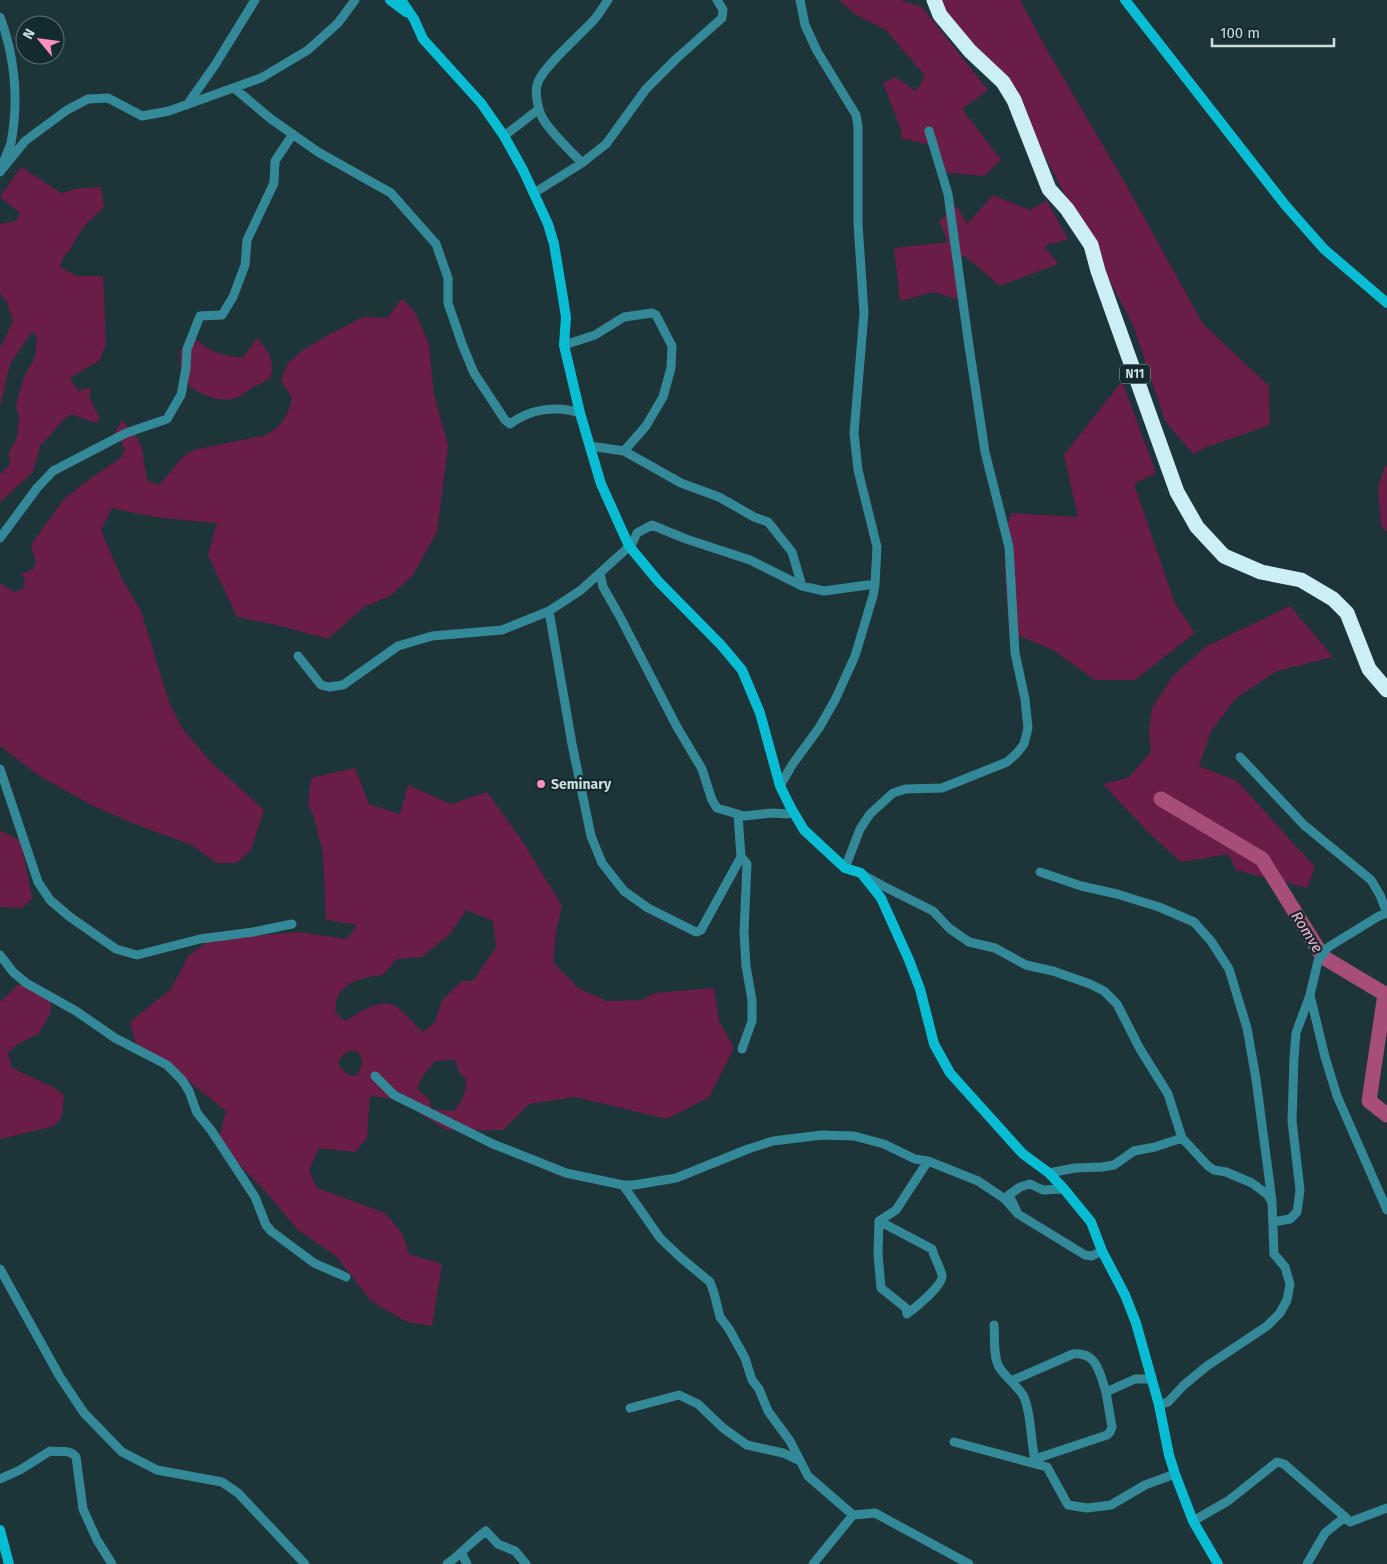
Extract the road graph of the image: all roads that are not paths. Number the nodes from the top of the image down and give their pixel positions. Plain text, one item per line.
1 (255, 0) edge
2 (355, 0) edge
3 (390, 0) edge
4 (402, 0) edge
5 (608, 0) edge
6 (717, 0) edge
7 (800, 0) edge
8 (934, 0) edge
9 (1125, 0) edge
10 (0, 17) edge
11 (414, 19) junction
12 (234, 88) junction
13 (187, 105) junction
14 (539, 109) junction
15 (929, 130) dead end
16 (293, 134) junction
17 (504, 136) junction
18 (582, 163) junction
19 (0, 172) edge
20 (534, 193) junction
21 (1387, 303) edge
22 (564, 345) junction
23 (580, 413) junction
24 (590, 446) junction
25 (624, 451) junction
26 (0, 538) edge
27 (628, 546) junction
28 (600, 573) junction
29 (875, 584) junction
30 (802, 586) junction
31 (549, 611) junction
32 (298, 656) dead end
33 (1387, 690) edge
34 (1240, 757) dead end
35 (0, 770) edge
36 (780, 786) junction
37 (792, 808) junction
38 (738, 815) junction
39 (741, 857) junction
40 (845, 868) junction
41 (1040, 872) dead end
42 (861, 873) junction
43 (1387, 913) edge
44 (292, 924) dead end
45 (0, 955) edge
46 (1310, 994) junction
47 (742, 1049) dead end
48 (375, 1076) dead end
49 (1182, 1138) junction
50 (928, 1161) junction
51 (1049, 1173) junction
52 (623, 1185) junction
53 (1064, 1189) junction
54 (1272, 1203) junction
55 (1387, 1210) edge
56 (1018, 1214) junction
57 (879, 1222) junction
58 (1273, 1222) junction
59 (1102, 1251) junction
60 (0, 1269) edge
61 (346, 1277) dead end
62 (994, 1325) dead end
63 (1151, 1379) junction
64 (1011, 1381) junction
65 (1106, 1392) junction
66 (1159, 1405) junction
67 (630, 1408) dead end
68 (954, 1442) dead end
69 (1035, 1459) junction
70 (800, 1461) junction
71 (1047, 1467) junction
72 (1175, 1474) junction
73 (0, 1479) edge
74 (1387, 1508) edge
75 (853, 1515) junction
76 (1345, 1517) junction
77 (1193, 1521) junction
78 (0, 1530) edge
79 (462, 1554) junction
80 (8, 1564) edge
81 (112, 1564) edge
82 (305, 1564) edge
83 (447, 1564) edge
84 (467, 1564) edge
85 (526, 1564) edge
86 (813, 1564) edge
87 (970, 1564) edge
88 (1218, 1564) edge
89 (1306, 1564) edge

1 - 13 street
2 - 12 street
3 - 11 main road
4 - 11 main road
5 - 14 street
6 - 18 street
7 - 29 street
8 - 33 highway, N11
9 - 21 main road
10 - 19 street
11 - 17 main road
12 - 13 street
12 - 16 street
13 - 19 street
14 - 17 street
14 - 18 street
15 - 40 street
16 - 23 street
16 - 26 street
17 - 20 main road
18 - 20 street
20 - 22 main road
22 - 23 main road
22 - 25 street
23 - 24 main road
24 - 25 street
24 - 27 main road
25 - 30 street
27 - 28 street
27 - 30 street
27 - 36 main road
28 - 31 street
28 - 38 street
29 - 30 street
29 - 36 street
31 - 32 street
31 - 39 street
34 - 43 street
35 - 44 street
36 - 37 main road
37 - 38 street
37 - 40 main road
38 - 39 street
39 - 47 street
40 - 42 main road
41 - 54 street
42 - 49 street
42 - 51 main road
43 - 46 street
45 - 61 street
46 - 55 street
46 - 58 street
48 - 52 street
49 - 51 street
49 - 54 street
50 - 52 street
50 - 56 street
50 - 57 street
51 - 53 main road
52 - 70 street
53 - 56 street
53 - 59 main road
54 - 58 street
56 - 59 street
57 - 57 street
58 - 66 street
59 - 63 main road
60 - 82 street
62 - 64 street
63 - 65 street
63 - 66 main road
64 - 65 street
64 - 69 street
65 - 69 street
66 - 72 main road
67 - 70 street
68 - 71 street
69 - 71 street
70 - 75 street
71 - 72 street
72 - 77 main road
73 - 81 street
74 - 76 street
75 - 86 street
75 - 87 street
76 - 77 street
76 - 89 street
77 - 88 main road
78 - 80 main road
79 - 83 street
79 - 84 street
79 - 85 street

